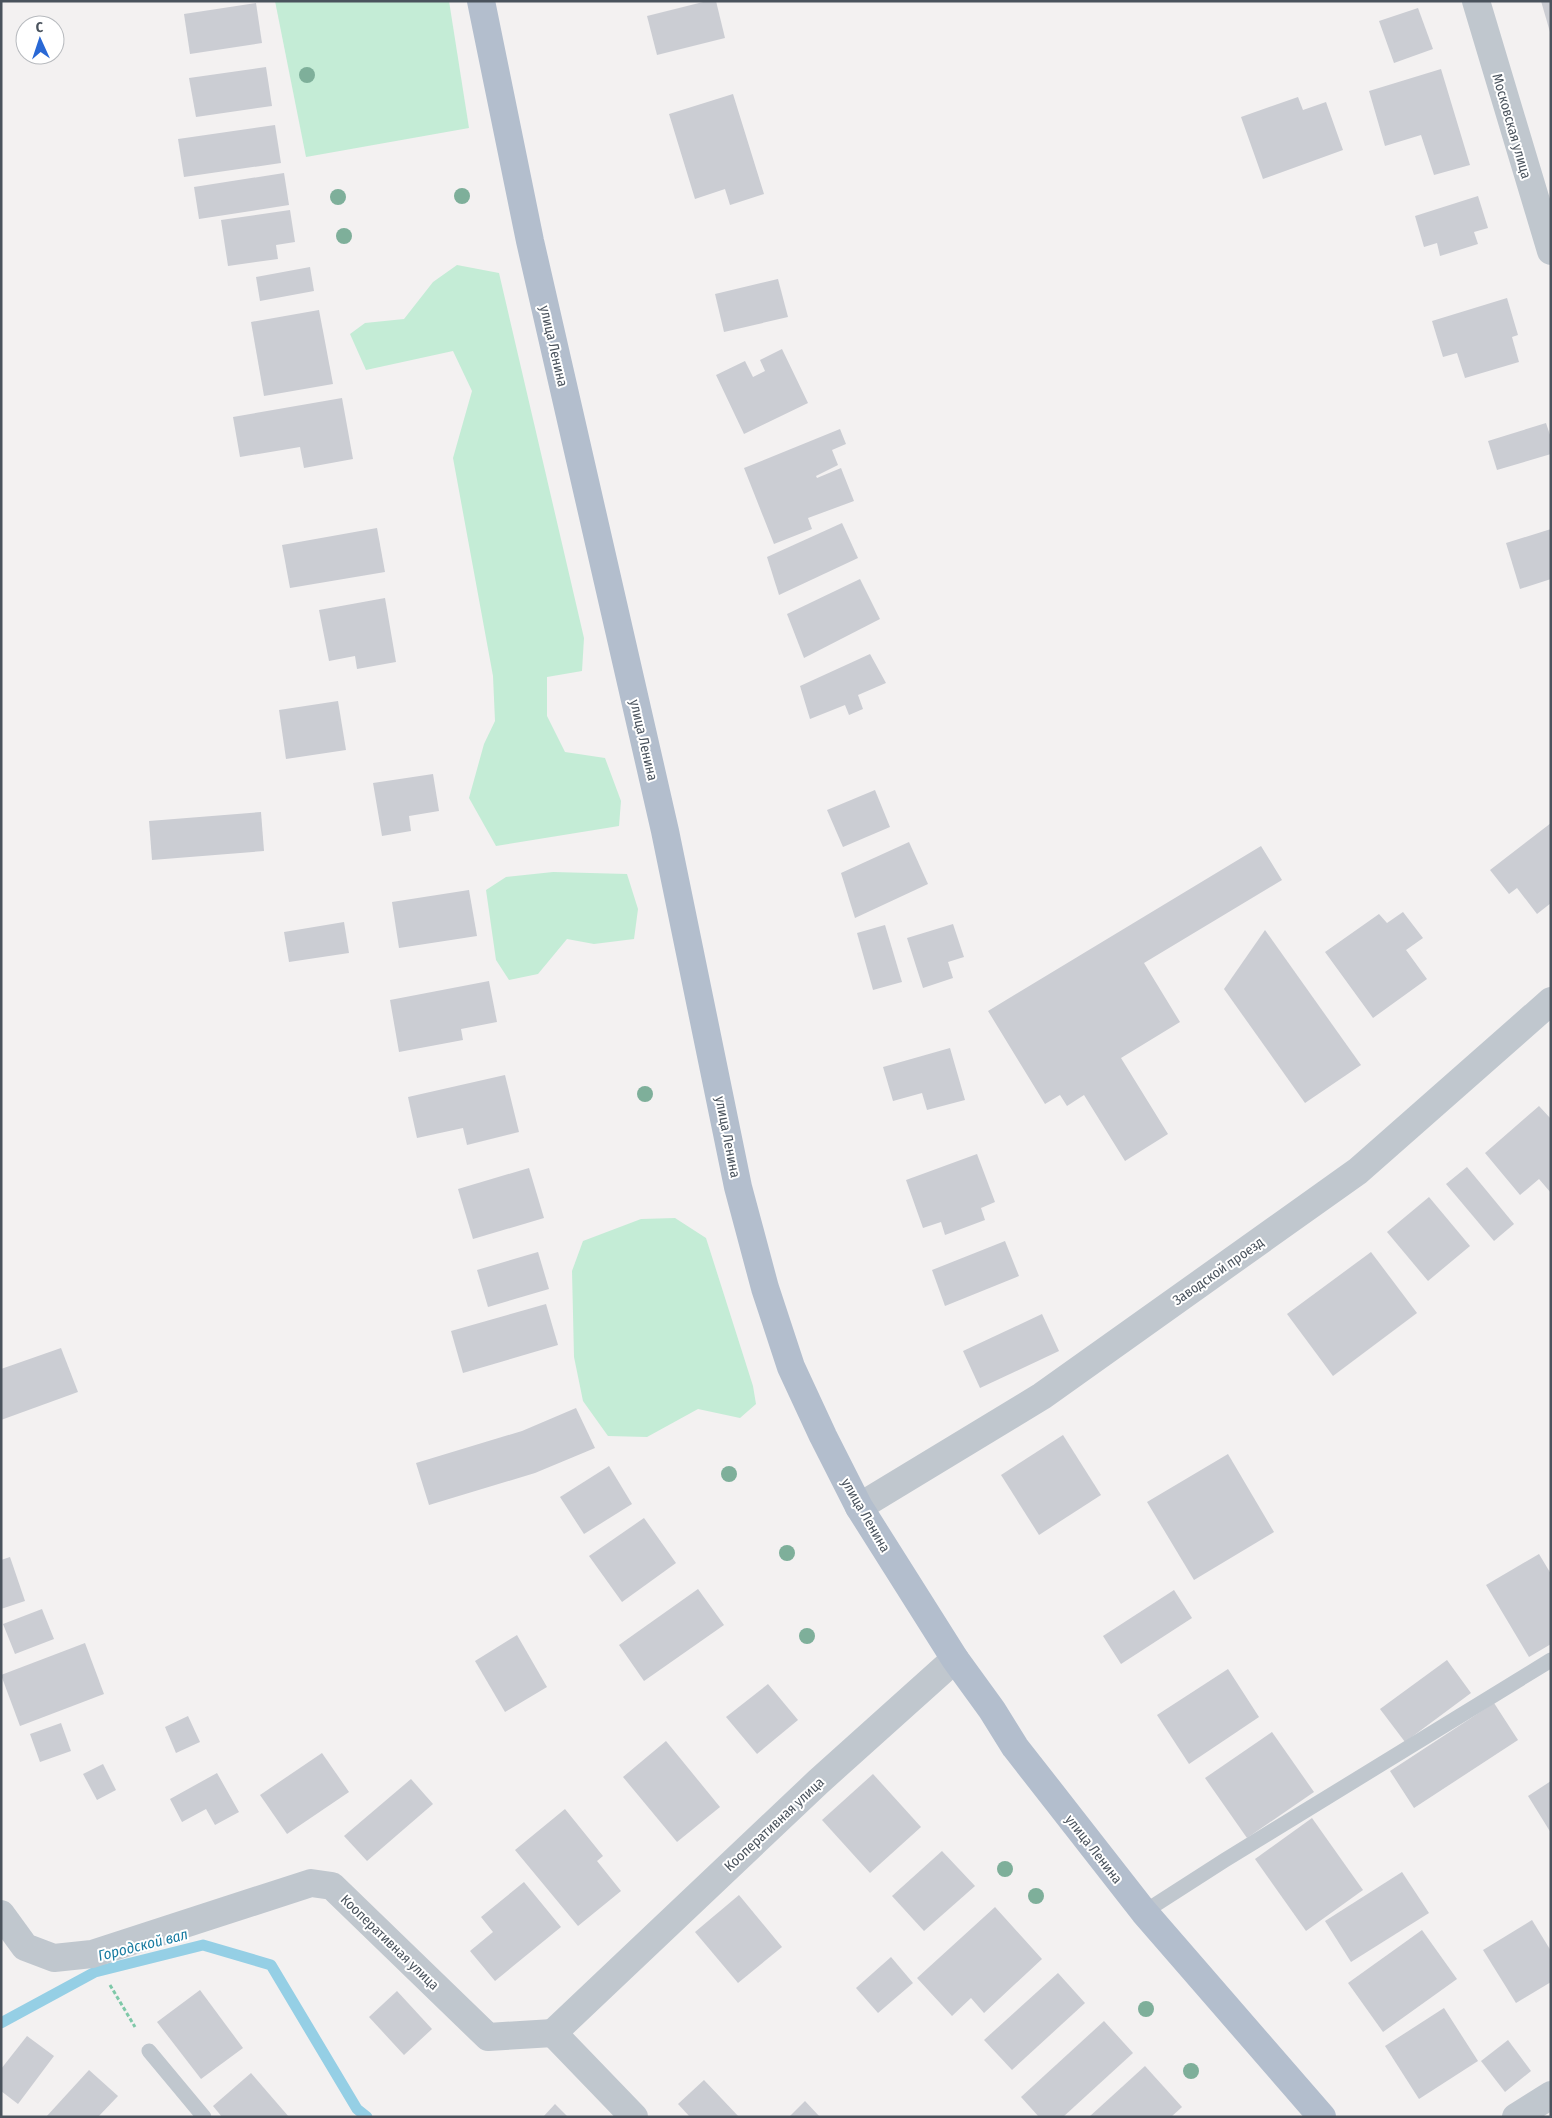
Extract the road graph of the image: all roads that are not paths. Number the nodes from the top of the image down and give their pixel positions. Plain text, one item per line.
1 (481, 1) edge
2 (1476, 1) edge
3 (1551, 251) edge
4 (1551, 1001) edge
5 (860, 1507) junction
6 (955, 1659) junction
7 (1551, 1660) edge
8 (1144, 1912) junction
9 (1, 1914) edge
10 (553, 2033) junction
11 (149, 2050) road end
12 (1551, 2095) edge
13 (204, 2117) edge
14 (634, 2117) edge
15 (1322, 2117) edge
16 (1516, 2117) edge

1 - 5 main road, улица Ленина
2 - 3 street, Московская улица
4 - 5 street, Заводской проезд
5 - 6 main road, улица Ленина
6 - 8 main road, улица Ленина
6 - 10 street, Кооперативная улица
7 - 8 lane
8 - 15 main road, улица Ленина
9 - 10 street, Кооперативная улица
10 - 14 street
11 - 13 lane
12 - 16 street

